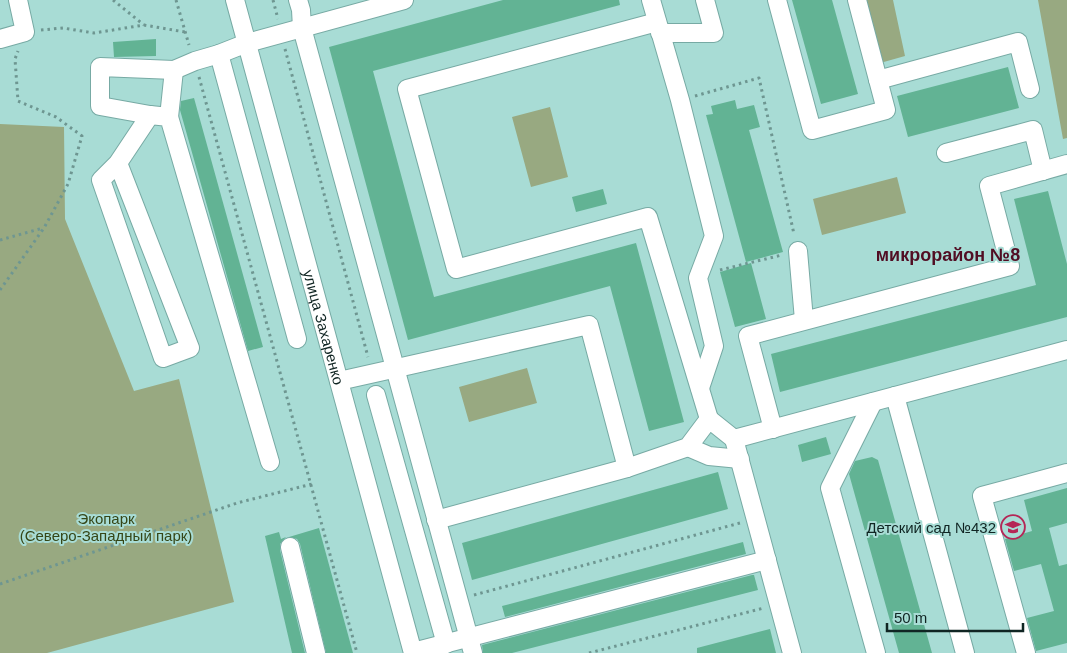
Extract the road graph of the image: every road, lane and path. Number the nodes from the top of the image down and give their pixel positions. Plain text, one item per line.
1 (18, 0) edge
2 (113, 0) edge
3 (176, 0) edge
4 (235, 0) edge
5 (273, 0) edge
6 (298, 0) edge
7 (651, 0) edge
8 (705, 0) edge
9 (777, 0) edge
10 (857, 0) edge
11 (395, 1) edge
12 (144, 25) junction
13 (302, 28) junction
14 (658, 28) junction
15 (25, 32) junction
16 (186, 32) junction
17 (281, 34) junction
18 (0, 39) edge
19 (247, 43) junction
20 (220, 54) junction
21 (195, 62) junction
22 (174, 70) junction
23 (878, 80) junction
24 (1030, 89) dead end
25 (680, 100) junction
26 (150, 116) junction
27 (169, 117) junction
28 (946, 153) dead end
29 (118, 163) junction
30 (1067, 164) edge
31 (1044, 171) junction
32 (44, 228) junction
33 (0, 240) edge
34 (798, 251) junction
35 (700, 275) junction
36 (0, 290) edge
37 (804, 320) junction
38 (297, 339) dead end
39 (1067, 350) edge
40 (395, 368) junction
41 (372, 372) junction
42 (339, 381) junction
43 (700, 388) junction
44 (376, 395) dead end
45 (895, 396) junction
46 (873, 402) junction
47 (710, 419) junction
48 (773, 429) junction
49 (734, 439) junction
50 (688, 447) junction
51 (740, 459) junction
52 (270, 462) dead end
53 (627, 468) junction
54 (1067, 473) edge
55 (312, 484) junction
56 (756, 519) junction
57 (436, 520) junction
58 (290, 547) dead end
59 (767, 560) junction
60 (0, 584) edge
61 (458, 600) junction
62 (779, 604) junction
63 (446, 644) junction
64 (471, 645) edge
65 (316, 653) edge
66 (357, 653) edge
67 (413, 653) edge
68 (589, 653) edge
69 (792, 653) edge
70 (876, 653) edge
71 (965, 653) edge
72 (1026, 653) edge

1 - 15 street
2 - 12 path
3 - 16 path
4 - 19 street, улица Захаренко
5 - 17 path
6 - 13 street
7 - 14 street
8 - 14 street
9 - 23 street
10 - 23 street
11 - 13 street
12 - 15 path
12 - 16 path
13 - 17 street
13 - 40 street
14 - 25 street
14 - 43 street
15 - 18 street
15 - 32 path
16 - 21 path
17 - 19 street
17 - 41 path
19 - 20 street
19 - 42 street, улица Захаренко
20 - 21 street
20 - 38 street
21 - 22 street
21 - 55 path
22 - 26 street
22 - 27 street
23 - 24 street
25 - 34 path
25 - 35 street
26 - 27 street
26 - 29 street
27 - 52 street
28 - 31 street
29 - 29 street
30 - 31 street
31 - 37 street
32 - 33 path
32 - 36 path
34 - 35 path
34 - 37 street
35 - 43 street
37 - 48 street
39 - 45 street
40 - 41 street
40 - 53 street
40 - 57 street
41 - 42 street
42 - 67 street, улица Захаренко
43 - 47 street
44 - 63 street
45 - 46 street
45 - 71 street
46 - 48 street
46 - 70 street
47 - 49 street
47 - 50 street
48 - 49 street
49 - 51 street
50 - 51 street
50 - 53 street
51 - 56 street
53 - 57 street
54 - 72 street
55 - 60 path
55 - 66 path
56 - 59 street
56 - 61 path
57 - 61 street
58 - 65 street
59 - 62 street
59 - 64 street
61 - 64 street
62 - 68 path
62 - 69 street
63 - 64 street
63 - 67 street

